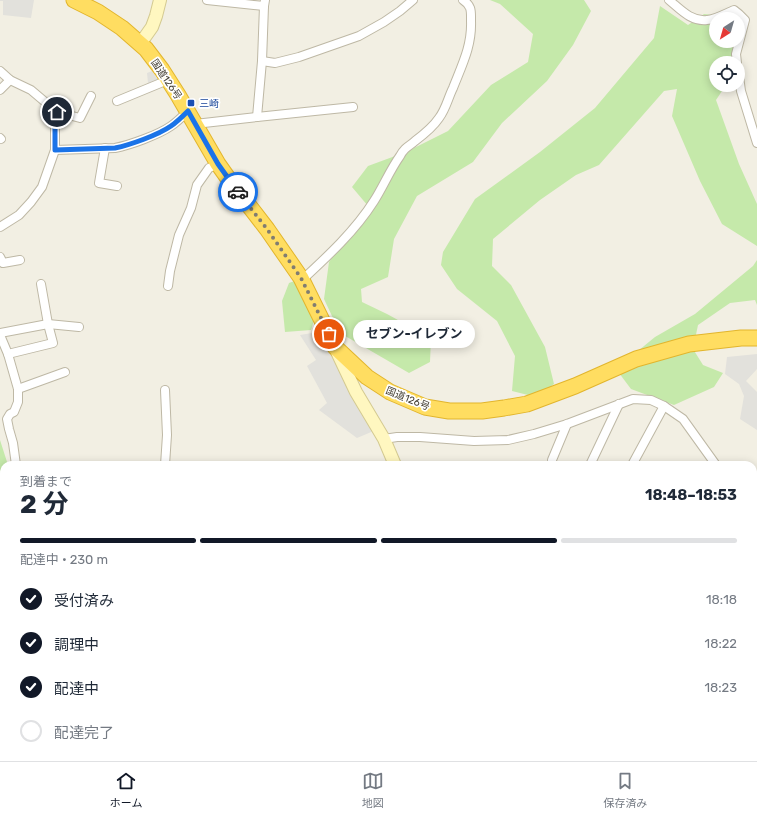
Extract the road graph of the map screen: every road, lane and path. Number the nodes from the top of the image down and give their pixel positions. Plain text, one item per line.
1 (74, 0) edge
2 (160, 0) edge
3 (207, 0) edge
4 (413, 0) edge
5 (463, 0) edge
6 (669, 0) edge
7 (265, 3) edge
8 (140, 44) junction
9 (736, 56) edge
10 (262, 61) junction
11 (0, 71) edge
12 (10, 80) junction
13 (168, 80) junction
14 (0, 90) edge
15 (741, 92) edge
16 (91, 96) dead end
17 (116, 101) dead end
18 (353, 107) dead end
19 (57, 112) junction
20 (257, 116) junction
21 (192, 118) junction
22 (757, 143) edge
23 (105, 148) junction
24 (55, 150) junction
25 (218, 164) junction
26 (117, 186) dead end
27 (1, 224) edge
28 (0, 257) edge
29 (20, 260) dead end
30 (302, 280) junction
31 (41, 284) dead end
32 (168, 286) dead end
33 (48, 324) junction
34 (79, 327) dead end
35 (0, 334) edge
36 (757, 338) edge
37 (335, 347) junction
38 (8, 354) junction
39 (65, 372) dead end
40 (18, 389) junction
41 (166, 390) dead end
42 (619, 404) junction
43 (664, 406) junction
44 (567, 424) junction
45 (384, 439) junction
46 (552, 460) dead end
47 (15, 461) edge
48 (165, 461) edge
49 (393, 461) edge
50 (592, 461) edge
51 (634, 461) edge
52 (713, 461) edge

1 - 8 highway, 国道126号
2 - 8 street
3 - 7 street
4 - 10 street
5 - 30 street
6 - 9 street
7 - 10 street
8 - 13 highway, 国道126号
10 - 20 street
11 - 12 street
12 - 14 street
12 - 19 street
13 - 17 street
13 - 21 highway, 国道126号
15 - 22 street
16 - 19 street
18 - 20 street
19 - 24 street
20 - 21 street
21 - 23 street
21 - 25 highway, 国道126号
23 - 24 street
23 - 26 street
24 - 27 street
25 - 30 highway, 国道126号
25 - 32 street
28 - 29 street
30 - 37 highway, 国道126号
31 - 33 street
33 - 34 street
33 - 35 street
33 - 38 street
35 - 38 street
36 - 37 highway, 国道126号
37 - 45 street
38 - 40 street
39 - 40 street
40 - 47 street
41 - 48 street
42 - 43 street
42 - 44 street
42 - 50 street
43 - 51 street
43 - 52 street
44 - 45 street
44 - 46 street
45 - 49 street

